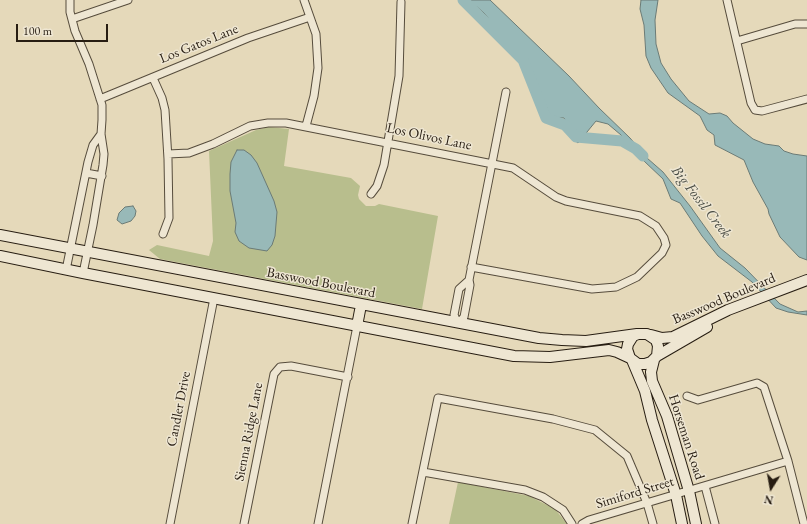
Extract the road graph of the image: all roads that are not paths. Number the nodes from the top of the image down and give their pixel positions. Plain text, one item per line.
1 (70, 0) edge
2 (128, 0) edge
3 (304, 0) edge
4 (728, 0) edge
5 (402, 2) dead end
6 (310, 17) junction
7 (72, 19) junction
8 (807, 24) edge
9 (737, 42) junction
10 (153, 78) junction
11 (506, 92) dead end
12 (100, 99) junction
13 (807, 99) edge
14 (306, 126) junction
15 (101, 134) junction
16 (387, 142) junction
17 (92, 151) junction
18 (103, 152) junction
19 (168, 154) junction
20 (492, 164) junction
21 (86, 173) junction
22 (102, 176) junction
23 (372, 194) dead end
24 (162, 234) dead end
25 (0, 235) edge
26 (71, 249) junction
27 (87, 252) junction
28 (0, 256) edge
29 (471, 266) junction
30 (66, 270) junction
31 (83, 273) junction
32 (469, 280) junction
33 (807, 280) edge
34 (807, 287) edge
35 (458, 294) junction
36 (468, 296) junction
37 (214, 298) junction
38 (362, 305) junction
39 (748, 305) junction
40 (458, 323) junction
41 (357, 326) junction
42 (638, 334) junction
43 (651, 336) junction
44 (655, 358) junction
45 (631, 359) junction
46 (348, 377) junction
47 (688, 396) dead end
48 (788, 461) junction
49 (423, 472) junction
50 (705, 486) junction
51 (689, 491) junction
52 (676, 495) junction
53 (647, 503) junction
54 (170, 524) edge
55 (244, 524) edge
56 (318, 524) edge
57 (412, 524) edge
58 (572, 524) edge
59 (582, 524) edge
60 (653, 524) edge
61 (682, 524) edge
62 (696, 524) edge
63 (715, 524) edge
64 (804, 524) edge

1 - 7 street
2 - 7 street
3 - 6 street
4 - 9 street
5 - 16 street
6 - 10 street, Los Gatos Lane
6 - 14 street
7 - 12 street
8 - 9 street
9 - 13 street
10 - 12 street, Los Gatos Lane
10 - 19 street
11 - 20 street
12 - 15 street
14 - 16 street, Los Olivos Lane
14 - 19 street, Los Olivos Lane
15 - 17 street
15 - 18 street
16 - 20 street, Los Olivos Lane
16 - 23 street
17 - 18 street
17 - 21 street
18 - 22 street
19 - 24 street
20 - 29 street
20 - 29 street, Los Olivos Lane
21 - 22 street
21 - 26 street
22 - 27 street
25 - 26 main road, Basswood Boulevard
26 - 27 main road, Basswood Boulevard
26 - 30 street
27 - 31 street
27 - 38 main road, Basswood Boulevard
28 - 30 main road
29 - 32 street
30 - 31 main road
31 - 37 main road
32 - 35 street
32 - 36 street
33 - 39 main road, Basswood Boulevard
34 - 39 main road, Basswood Boulevard
35 - 36 street
35 - 40 street
36 - 40 street
37 - 41 main road
37 - 54 street, Candler Drive
38 - 40 main road, Basswood Boulevard
38 - 41 main road
39 - 43 main road, Basswood Boulevard
39 - 44 main road, Basswood Boulevard
40 - 42 main road, Basswood Boulevard
41 - 45 main road
41 - 46 street
42 - 43 main road
42 - 45 main road
43 - 44 main road
44 - 45 main road
44 - 51 main road, Horseman Road
45 - 52 main road, Horseman Road
46 - 55 street, Sienna Ridge Lane
46 - 56 street
47 - 48 street
48 - 50 street, Simiford Street
48 - 64 street
49 - 53 street
49 - 57 street
49 - 58 street
50 - 51 street, Simiford Street
50 - 63 street
51 - 52 street, Simiford Street
51 - 62 main road, Horseman Road
52 - 53 street, Simiford Street
52 - 61 main road, Horseman Road
53 - 59 street, Simiford Street
53 - 60 street

